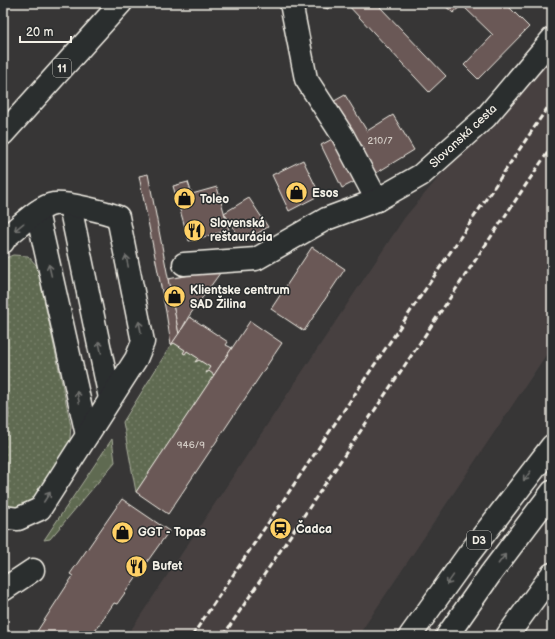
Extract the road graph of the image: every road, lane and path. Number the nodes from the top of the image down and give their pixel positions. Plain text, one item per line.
1 (121, 3) edge
2 (291, 3) edge
3 (552, 39) edge
4 (3, 134) edge
5 (377, 200) junction
6 (70, 206) junction
7 (37, 212) junction
8 (3, 242) edge
9 (184, 264) dead end
10 (110, 398) junction
11 (86, 435) junction
12 (552, 446) edge
13 (552, 492) edge
14 (3, 517) edge
15 (33, 570) dead end
16 (552, 574) edge
17 (3, 590) edge
18 (410, 636) edge
19 (447, 636) edge
20 (507, 636) edge

1 - 4 main road, 11
2 - 5 main road
3 - 5 main road, Slovanská cesta
5 - 9 main road, Slovanská cesta
6 - 7 main road
10 -> 6 main road
10 -> 6 main road
7 -> 8 main road
11 -> 7 main road
10 - 11 main road
14 -> 11 main road
12 -> 18 main road, D3
19 -> 13 main road, D3
15 - 17 main road
16 - 20 main road

